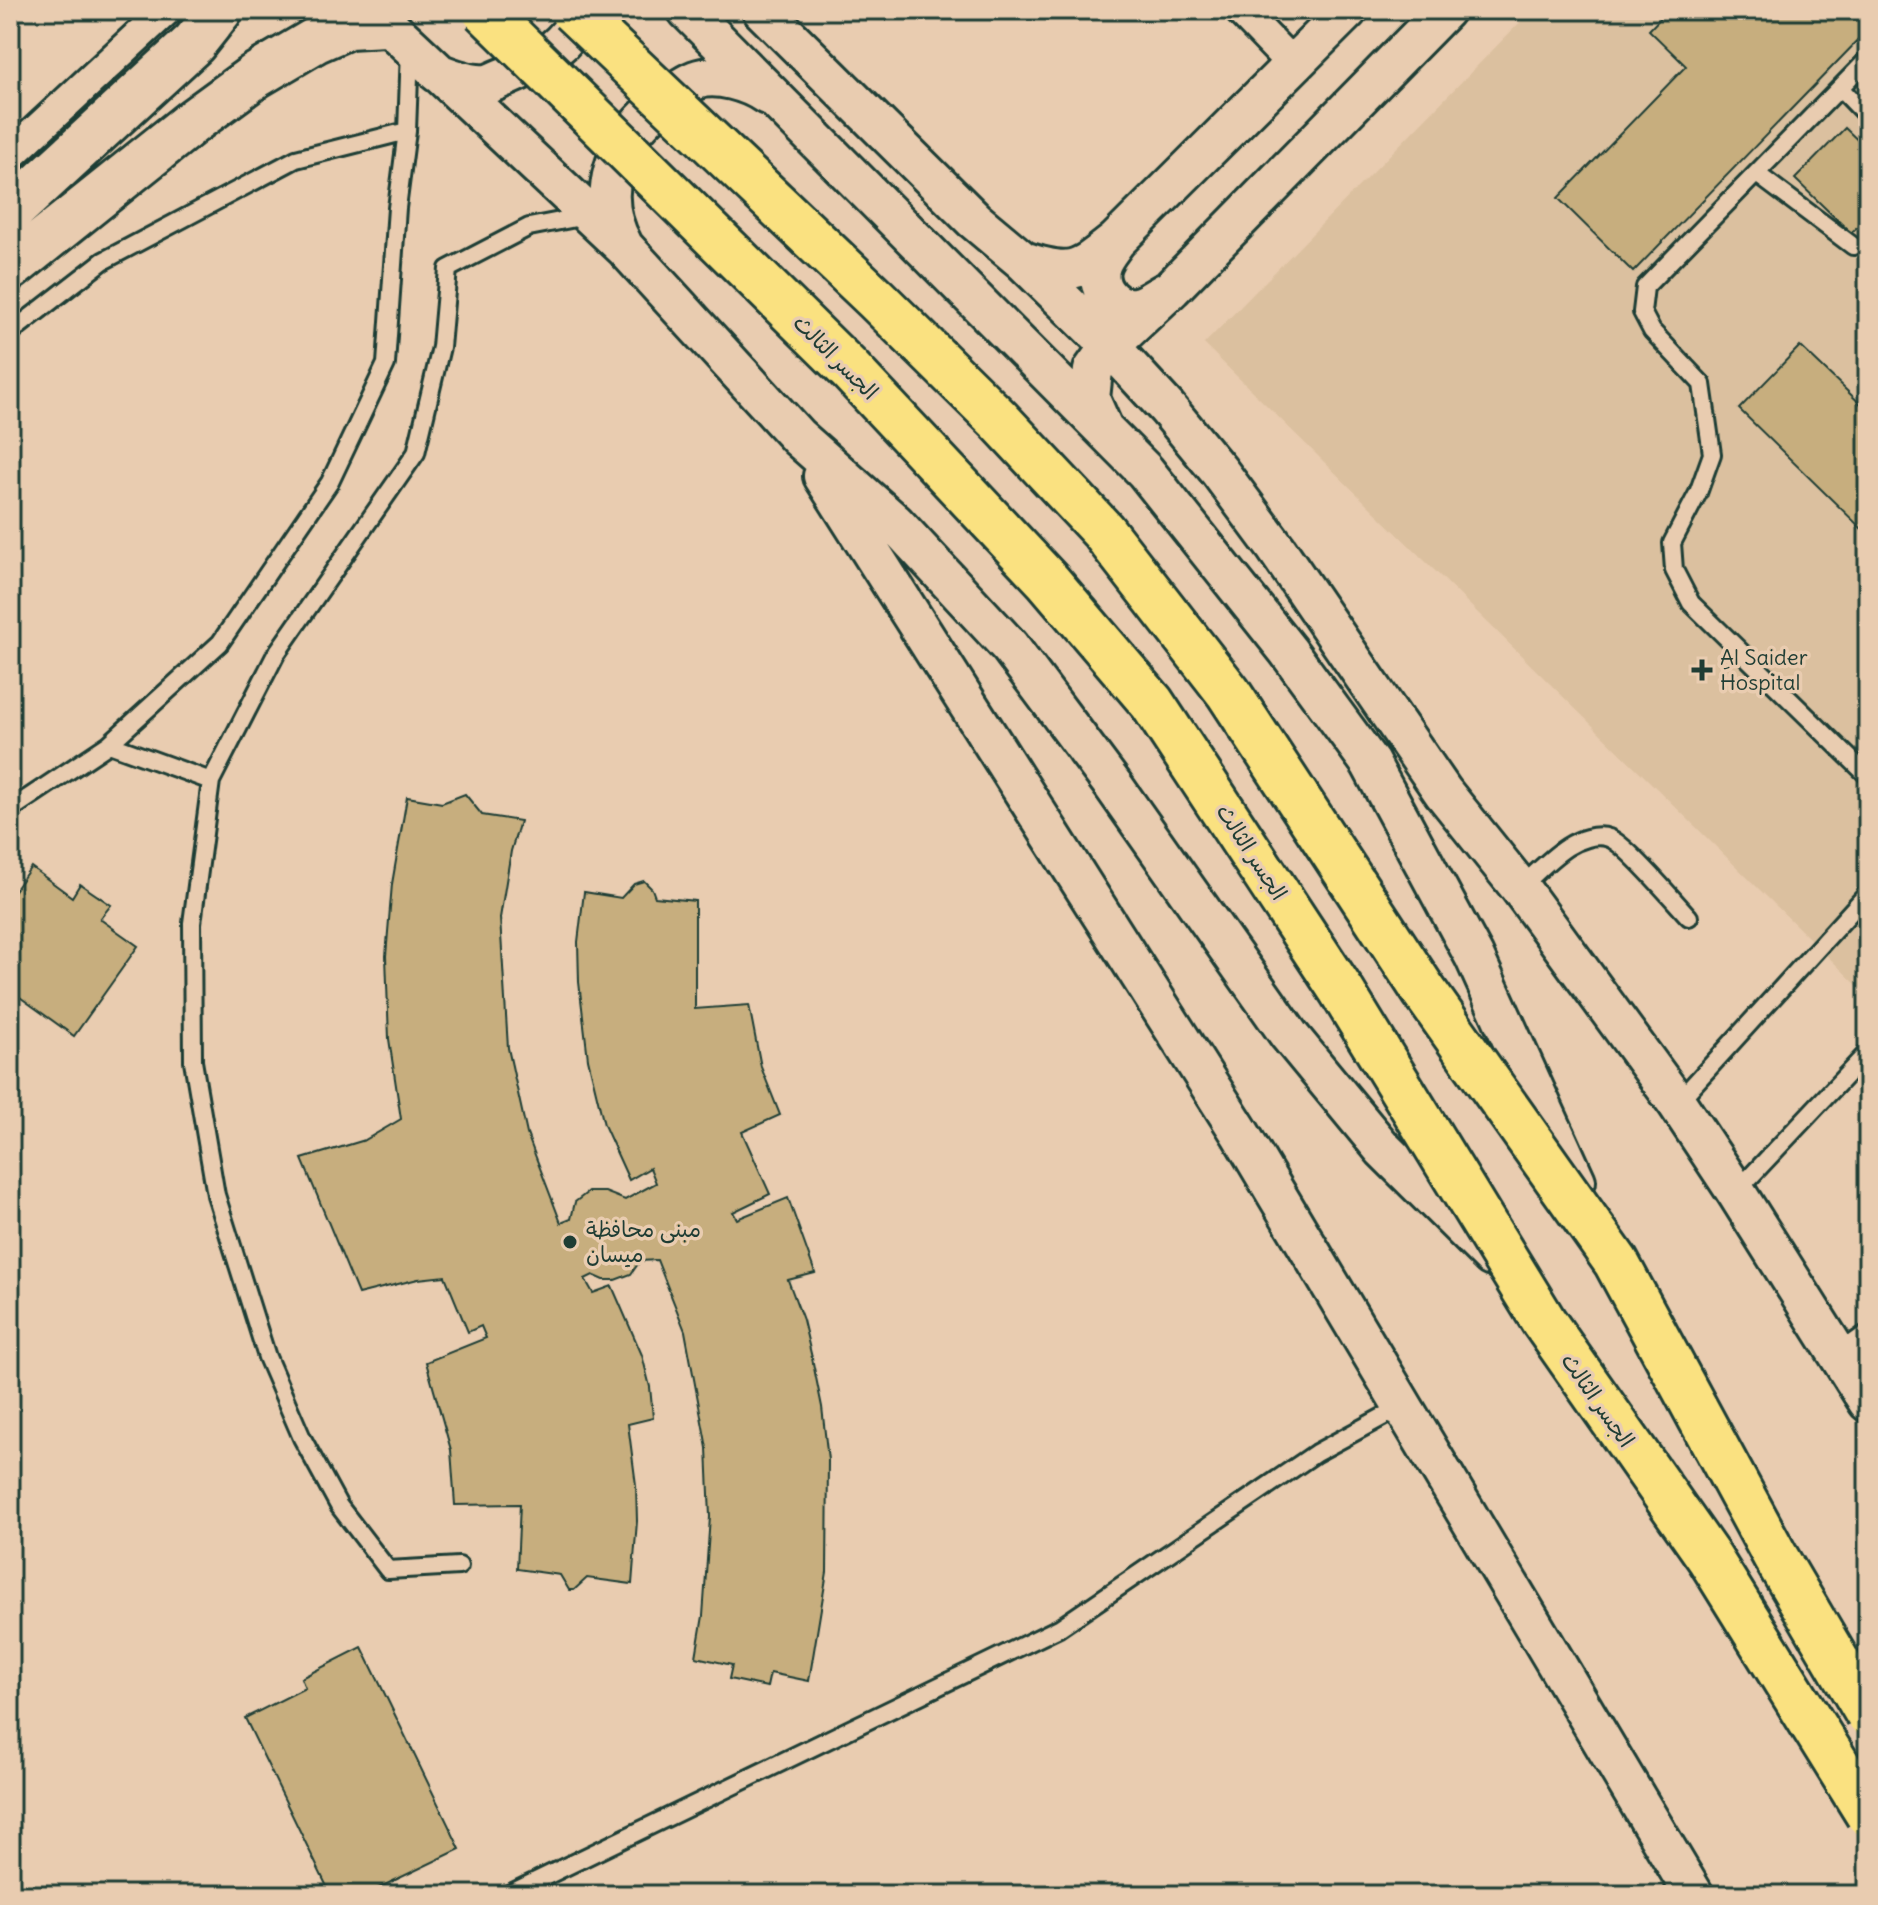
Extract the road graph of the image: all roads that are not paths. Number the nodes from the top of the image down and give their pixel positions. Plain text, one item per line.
1 (166, 10) edge
2 (220, 10) edge
3 (484, 10) edge
4 (572, 10) edge
5 (585, 10) edge
6 (687, 10) edge
7 (762, 10) edge
8 (1240, 10) edge
9 (1348, 10) edge
10 (1445, 10) edge
11 (401, 39) edge
12 (1868, 59) edge
13 (1293, 65) junction
14 (1840, 88) junction
15 (783, 105) junction
16 (1868, 117) edge
17 (407, 131) junction
18 (896, 142) junction
19 (10, 155) edge
20 (1757, 174) junction
21 (861, 185) junction
22 (10, 212) edge
23 (591, 215) junction
24 (1116, 241) junction
25 (1853, 246) dead end
26 (625, 248) junction
27 (1023, 261) junction
28 (10, 268) edge
29 (1172, 288) junction
30 (10, 333) edge
31 (1110, 346) junction
32 (1102, 426) junction
33 (798, 437) junction
34 (109, 744) junction
35 (1868, 776) edge
36 (211, 781) junction
37 (10, 810) edge
38 (1520, 888) junction
39 (1868, 893) edge
40 (1689, 917) dead end
41 (1868, 1052) edge
42 (1677, 1103) junction
43 (1736, 1192) junction
44 (1616, 1262) junction
45 (1544, 1322) junction
46 (1855, 1350) edge
47 (1868, 1402) edge
48 (1401, 1407) junction
49 (459, 1566) dead end
50 (1868, 1714) edge
51 (1868, 1814) edge
52 (507, 1895) edge
53 (1694, 1895) edge

1 - 19 street
2 - 22 main road
3 - 45 main road, الجسر الثالث, bridge
4 - 44 main road, bridge
5 - 11 street
6 - 15 street
7 - 18 street
8 - 13 street
9 - 13 street
10 - 29 street
11 - 17 lane
11 - 23 street
11 - 28 main road
12 - 14 lane
13 - 24 street
14 - 16 lane
14 - 20 lane
15 - 21 street
15 - 26 street
17 - 30 lane
17 - 34 lane
18 - 21 street
18 - 27 street
20 - 25 lane
20 - 35 lane
21 - 32 street
23 - 26 street
23 - 36 lane
24 - 27 street
24 - 29 street
26 - 33 street
27 - 31 street
29 - 31 street
31 - 32 street
31 - 38 street
32 - 44 street, bridge
33 - 45 street, bridge
33 - 48 street
34 - 36 lane
34 - 37 lane
36 - 49 lane
38 - 40 lane
38 - 42 street
39 - 42 lane
41 - 43 lane
42 - 43 street
43 - 46 street
44 - 50 main road, bridge
45 - 51 main road, الجسر الثالث, bridge
46 - 47 street
48 - 52 lane
48 - 53 street

